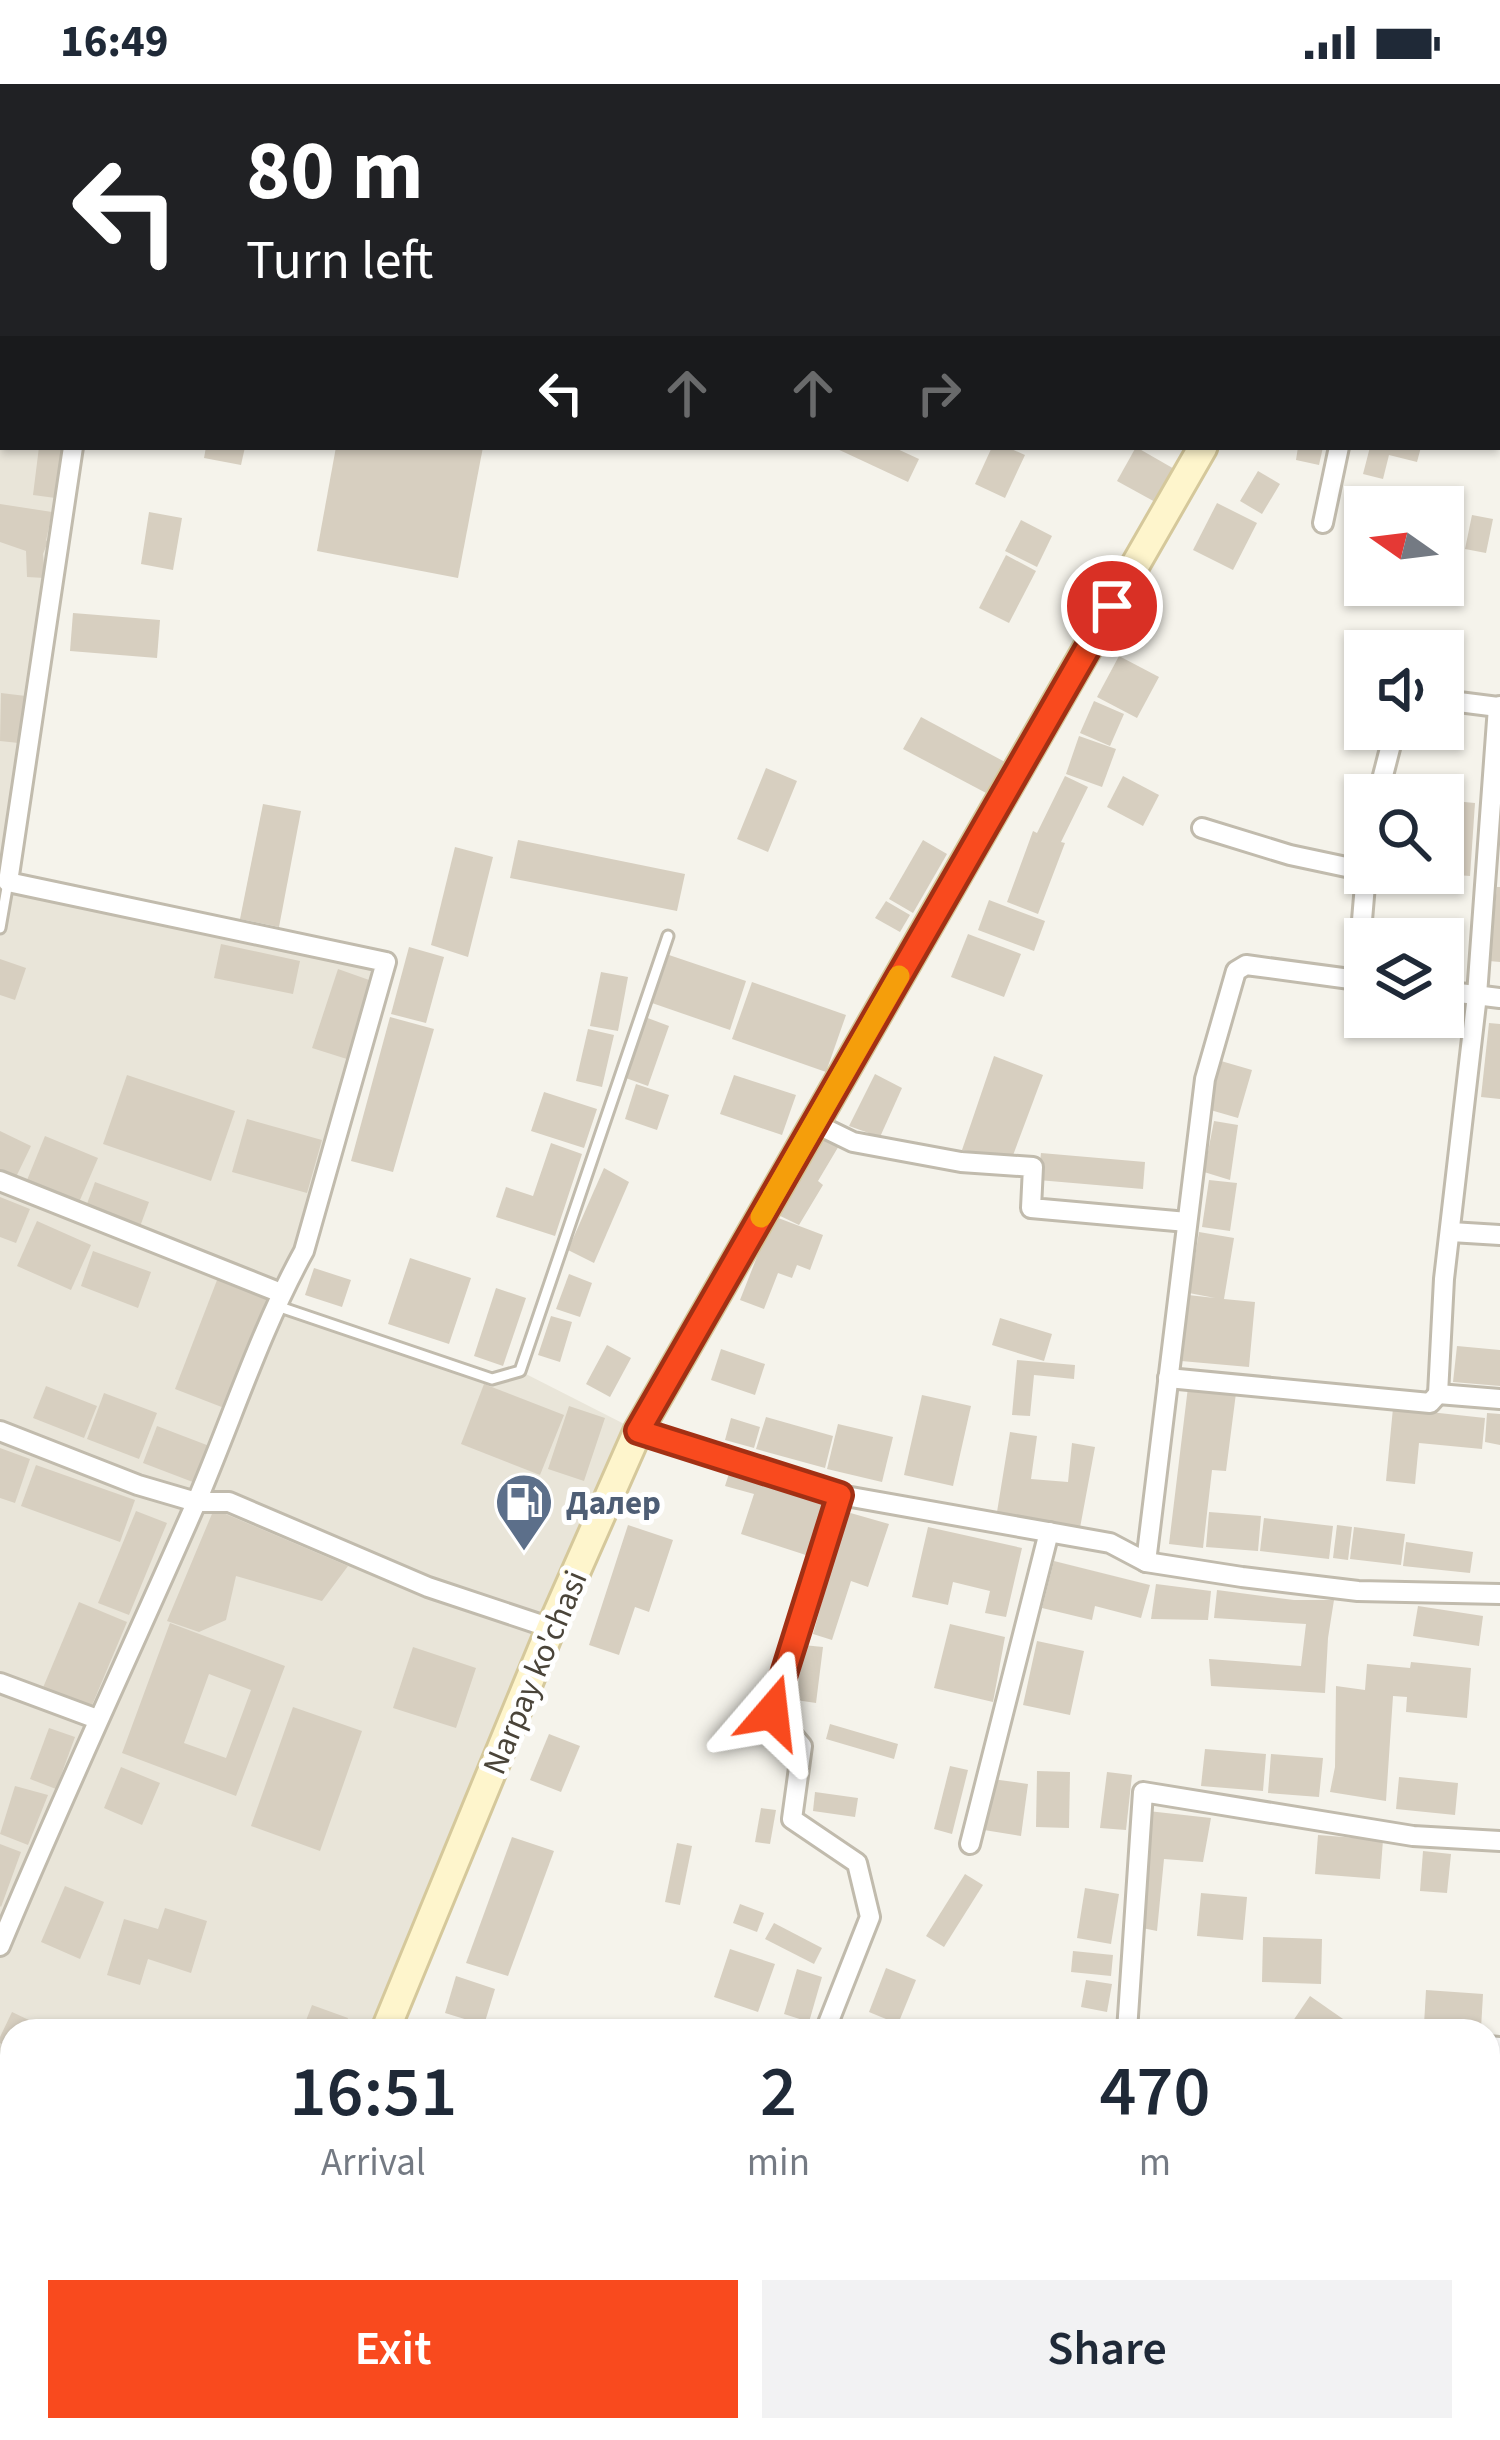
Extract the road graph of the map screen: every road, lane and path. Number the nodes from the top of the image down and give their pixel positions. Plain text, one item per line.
1 (73, 450) edge
2 (1202, 450) edge
3 (1338, 450) edge
4 (1323, 523) dead end
5 (1464, 702) edge
6 (1499, 706) edge
7 (1202, 828) dead end
8 (1344, 867) edge
9 (8, 882) junction
10 (0, 928) edge
11 (668, 936) dead end
12 (1344, 978) edge
13 (1464, 993) edge
14 (1477, 995) junction
15 (1500, 998) edge
16 (814, 1124) junction
17 (0, 1181) edge
18 (1186, 1222) junction
19 (1451, 1232) junction
20 (1500, 1235) edge
21 (279, 1299) junction
22 (1168, 1378) junction
23 (1438, 1394) junction
24 (1500, 1399) edge
25 (0, 1431) edge
26 (638, 1431) junction
27 (840, 1495) junction
28 (196, 1502) junction
29 (1049, 1532) junction
30 (1146, 1562) junction
31 (1500, 1594) edge
32 (550, 1628) junction
33 (0, 1683) edge
34 (97, 1718) junction
35 (1500, 1841) edge
36 (970, 1844) dead end
37 (4, 1924) edge
38 (0, 1946) edge
39 (390, 2019) edge
40 (830, 2019) edge
41 (1128, 2019) edge

1 - 9 street
2 - 16 main road, Narpay ko'chasi
3 - 4 street
5 - 6 street
6 - 14 street
7 - 8 street
9 - 10 lane
9 - 21 street
11 - 21 lane
12 - 18 street
13 - 14 street
14 - 15 street
14 - 19 street
16 - 18 street
16 - 26 main road, Narpay ko'chasi
17 - 21 street
18 - 22 street
19 - 20 street
19 - 23 street
21 - 28 street
22 - 23 street
22 - 30 street
23 - 24 street
25 - 28 street
26 - 27 street
26 - 32 main road, Narpay ko'chasi
27 - 29 street
27 - 40 street
28 - 32 street
28 - 34 street
29 - 30 street
29 - 36 street
30 - 31 street
32 - 39 main road, Narpay ko'chasi
33 - 34 street
34 - 37 street
35 - 41 street
37 - 38 street

